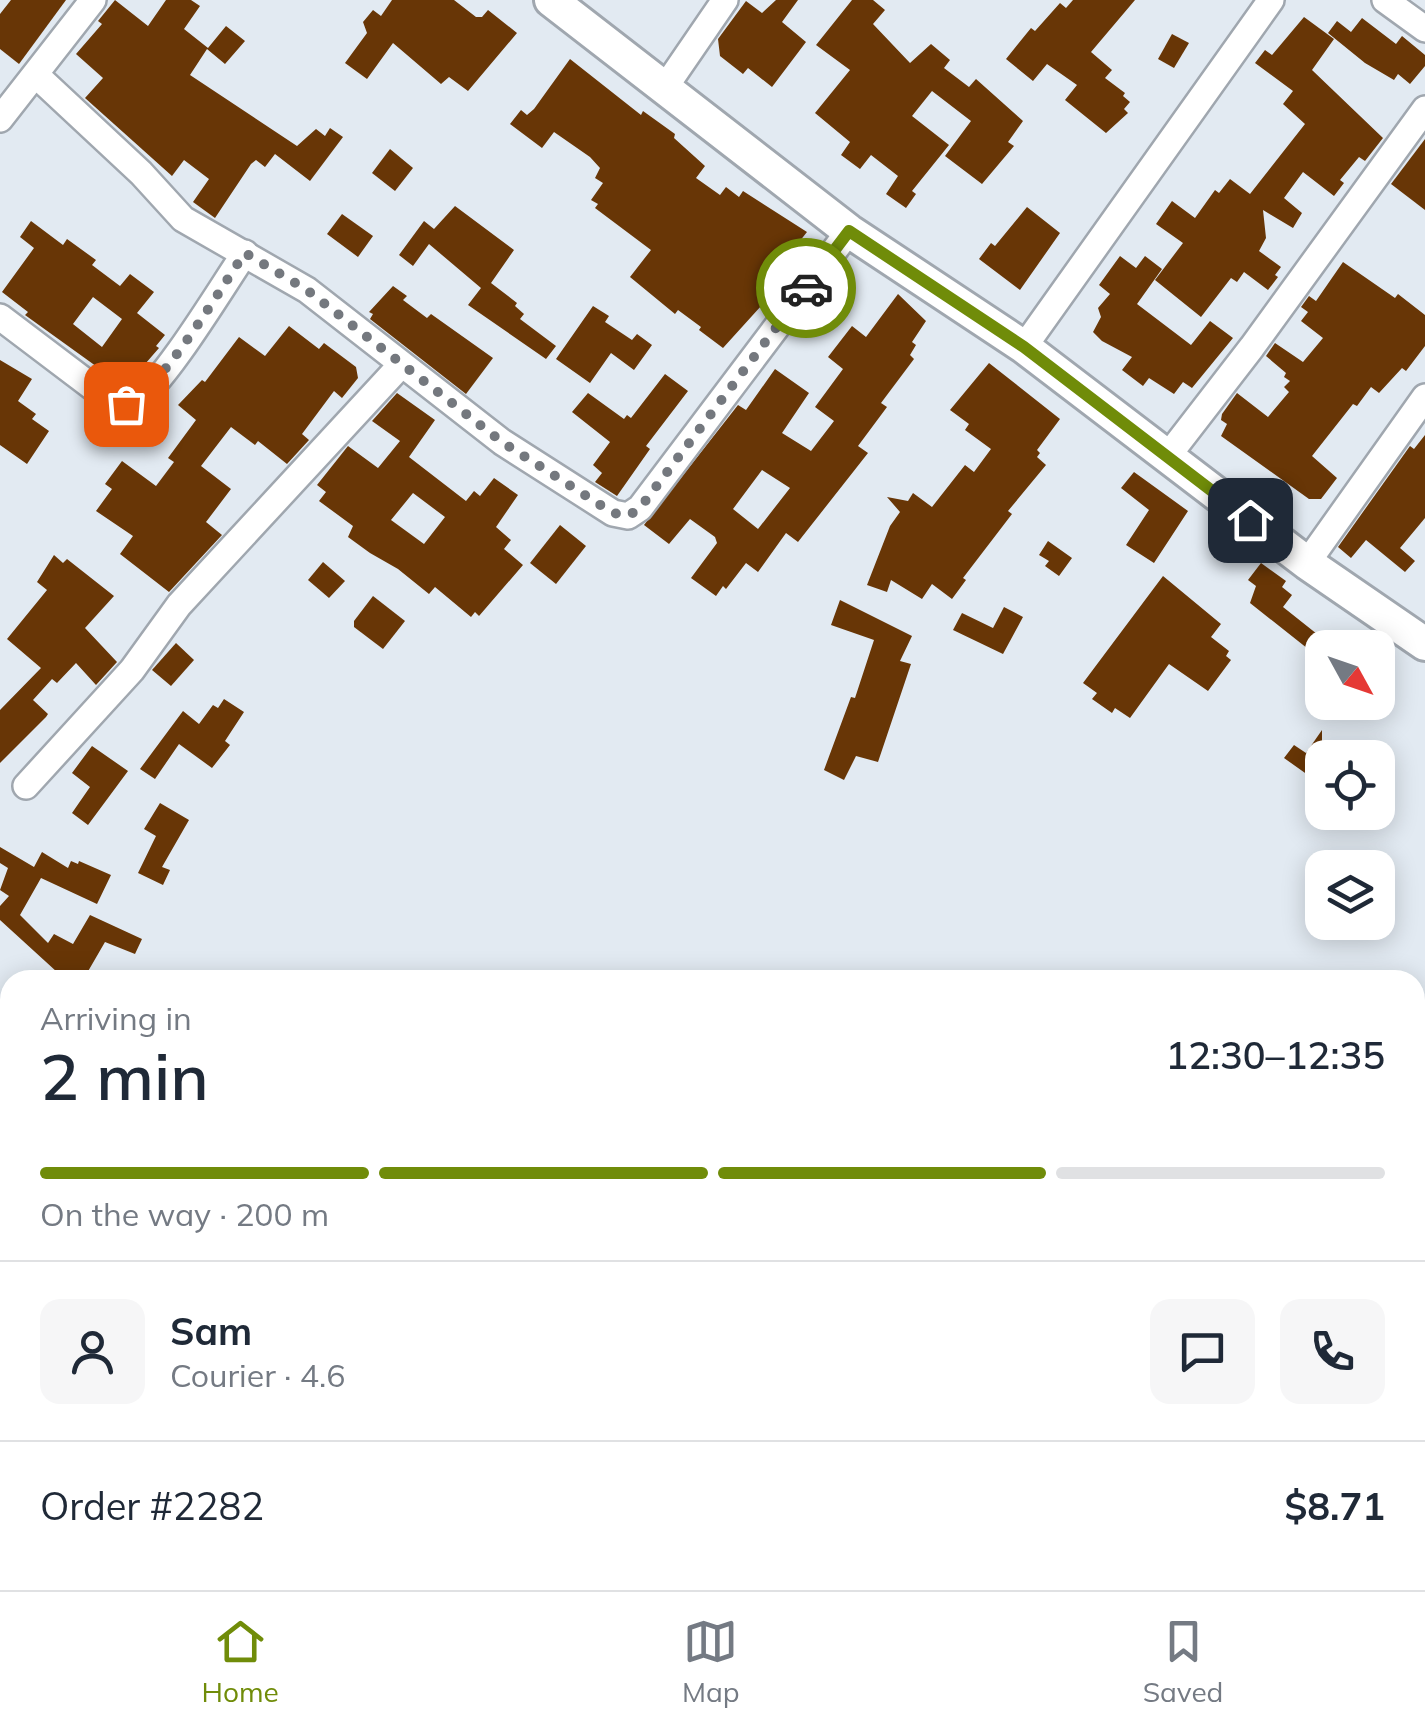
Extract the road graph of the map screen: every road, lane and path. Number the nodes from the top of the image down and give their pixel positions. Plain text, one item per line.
1 (93, 0) edge
2 (551, 0) edge
3 (725, 0) edge
4 (1271, 0) edge
5 (1385, 0) edge
6 (1425, 28) edge
7 (36, 76) junction
8 (666, 86) junction
9 (1425, 109) edge
10 (0, 119) edge
11 (849, 231) junction
12 (245, 253) junction
13 (0, 317) edge
14 (1024, 347) junction
15 (400, 366) junction
16 (1425, 397) edge
17 (1166, 456) junction
18 (1306, 562) junction
19 (1425, 644) edge
20 (26, 786) dead end

1 - 7 street
2 - 8 main road
3 - 8 street
4 - 14 street
5 - 6 street
7 - 10 street
7 - 12 street
8 - 11 main road
9 - 17 street
11 - 14 main road
11 - 15 street
12 - 13 street
12 - 15 street
14 - 17 main road
15 - 20 street
16 - 18 street
17 - 18 main road
18 - 19 main road

